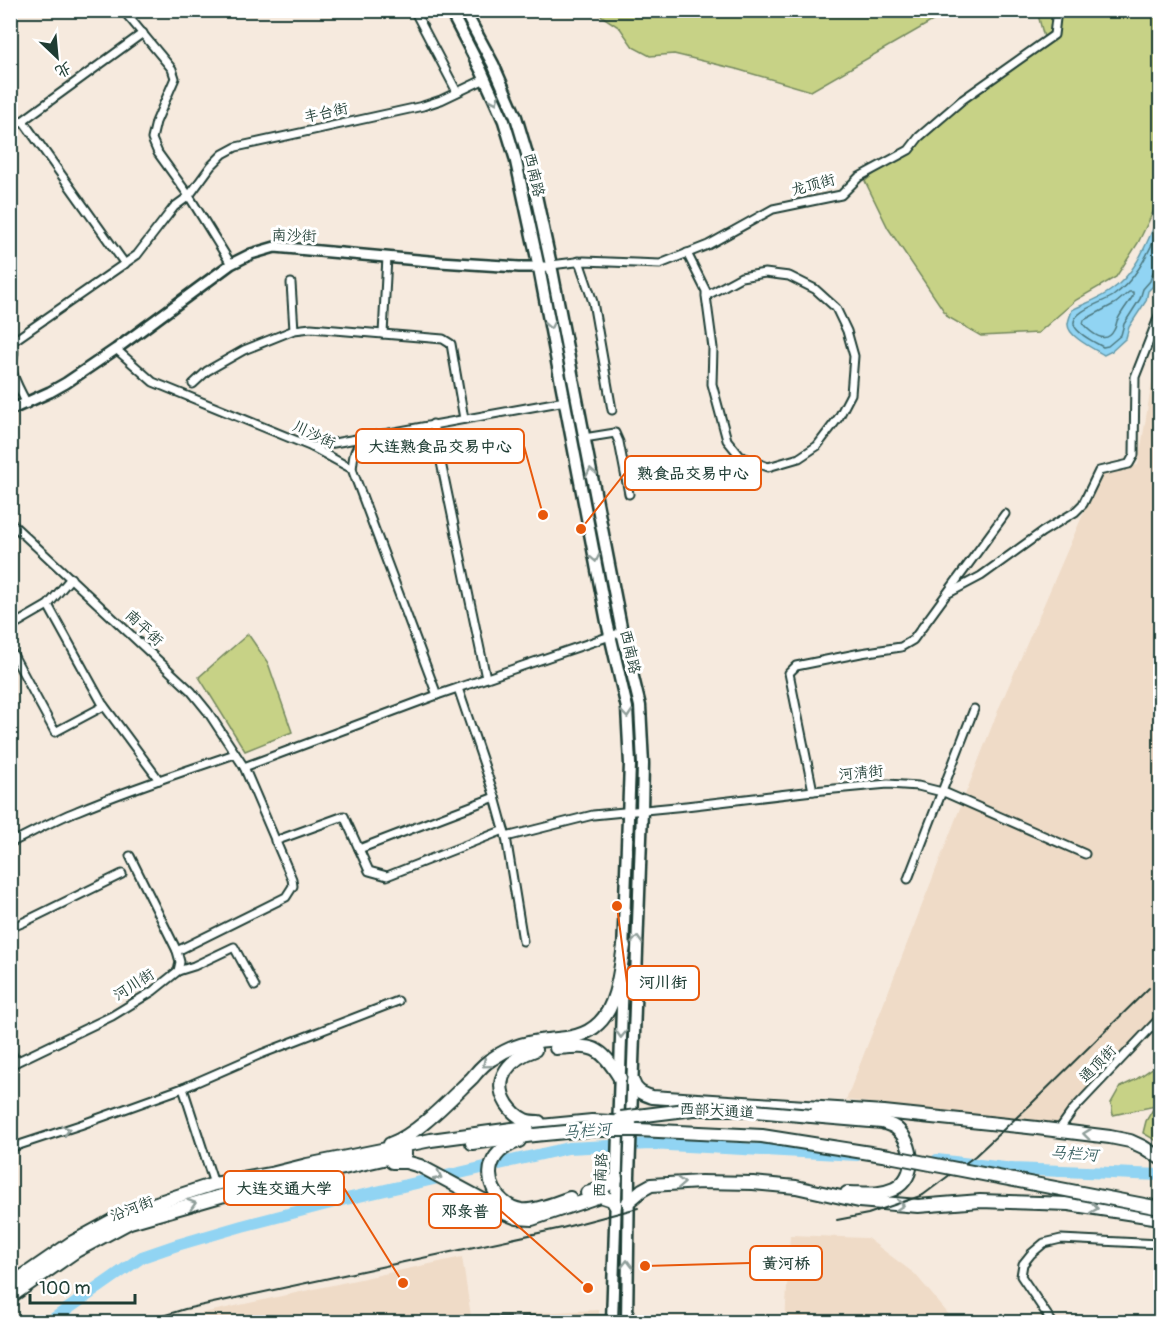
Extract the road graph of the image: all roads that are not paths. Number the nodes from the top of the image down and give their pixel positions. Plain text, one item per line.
1 (123, 10) edge
2 (414, 10) edge
3 (450, 10) edge
4 (464, 10) edge
5 (1057, 10) edge
6 (142, 33) junction
7 (486, 79) junction
8 (457, 92) junction
9 (23, 121) junction
10 (10, 130) edge
11 (189, 196) junction
12 (687, 253) junction
13 (387, 257) junction
14 (579, 261) junction
15 (125, 264) junction
16 (231, 264) junction
17 (551, 265) junction
18 (539, 268) junction
19 (291, 283) dead end
20 (706, 296) junction
21 (1161, 313) edge
22 (294, 330) junction
23 (383, 334) junction
24 (11, 342) edge
25 (116, 349) junction
26 (194, 384) dead end
27 (564, 401) junction
28 (27, 404) junction
29 (10, 410) edge
30 (612, 410) dead end
31 (464, 419) junction
32 (433, 424) junction
33 (370, 436) junction
34 (585, 438) junction
35 (312, 447) junction
36 (352, 469) junction
37 (628, 494) dead end
38 (1005, 514) dead end
39 (10, 522) edge
40 (70, 578) junction
41 (945, 595) junction
42 (48, 605) junction
43 (10, 627) edge
44 (622, 632) junction
45 (610, 636) junction
46 (10, 649) edge
47 (486, 678) junction
48 (458, 688) junction
49 (437, 695) junction
50 (104, 706) junction
51 (974, 710) dead end
52 (235, 754) junction
53 (244, 767) junction
54 (159, 780) junction
55 (813, 791) junction
56 (942, 792) junction
57 (495, 797) junction
58 (642, 810) junction
59 (628, 811) junction
60 (505, 834) junction
61 (275, 841) junction
62 (10, 843) edge
63 (359, 849) junction
64 (1085, 854) dead end
65 (130, 856) dead end
66 (123, 874) dead end
67 (908, 879) dead end
68 (10, 928) edge
69 (523, 941) dead end
70 (624, 946) junction
71 (177, 951) junction
72 (178, 971) junction
73 (255, 986) dead end
74 (398, 1001) dead end
75 (1161, 1018) edge
76 (10, 1050) edge
77 (13, 1063) edge
78 (620, 1078) junction
79 (633, 1082) junction
80 (183, 1088) junction
81 (592, 1121) junction
82 (558, 1124) junction
83 (1058, 1131) junction
84 (534, 1135) junction
85 (10, 1148) edge
86 (1161, 1158) edge
87 (307, 1165) junction
88 (321, 1173) junction
89 (616, 1177) junction
90 (275, 1178) junction
91 (214, 1184) junction
92 (822, 1193) junction
93 (1161, 1200) edge
94 (628, 1202) junction
95 (615, 1205) junction
96 (1161, 1208) edge
97 (1161, 1218) edge
98 (130, 1222) junction
99 (1161, 1244) edge
100 (10, 1283) edge
101 (10, 1297) edge
102 (10, 1305) edge
103 (612, 1321) edge
104 (475, 1323) edge
105 (627, 1323) edge
106 (1052, 1323) edge

1 - 6 street
2 - 8 street
3 - 7 main road, 西南路
4 - 17 main road, 西南路
5 - 12 street, 龙顶街
6 - 9 street
6 - 11 street
7 - 8 street, 丰台街
7 -> 18 main road, 西南路
8 - 11 street, 丰台街
9 - 10 street
9 - 15 street
11 - 15 street, 丰台街
11 - 16 street
12 - 14 street, 龙顶街
12 - 20 street
13 - 16 street, 南沙街
13 - 18 street, 南沙街
13 - 23 street
14 - 17 street, 龙顶街
14 - 30 street
15 - 24 street, 丰台街
16 - 25 street, 南沙街
17 - 18 street, 南沙街
17 - 34 main road, 西南路
18 -> 27 main road, 西南路
19 - 22 street
20 - 20 street
21 - 41 street
22 - 23 street
22 - 26 street
23 - 31 street
24 - 28 street
25 - 28 street, 南沙街
25 - 35 street, 川沙街
27 - 31 street
27 -> 45 main road, 西南路
28 - 29 street, 南沙街
31 - 32 street
32 - 33 street
32 - 47 street
33 - 35 street
33 - 36 street
34 - 37 street
44 -> 34 main road, 西南路
35 - 36 street, 川沙街
36 - 49 street
38 - 41 street
39 - 40 street, 南平街
40 - 42 street
40 - 52 street, 南平街
41 - 55 street
42 - 43 street
42 - 50 street
44 - 45 street
44 - 58 main road, 西南路
45 - 47 street
45 -> 59 main road, 西南路
46 - 50 street
47 - 48 street
48 - 49 street
48 - 57 street
49 - 53 street
50 - 54 street
51 - 56 street
52 - 53 street, 南平街
52 - 54 street
53 - 61 street
54 - 62 street
55 - 56 street, 河清街
55 - 58 street, 河清街
56 - 64 street, 河清街
56 - 67 street
57 - 60 street
57 - 63 street
58 - 59 street, 河清街
79 -> 58 main road, 西南路
59 - 60 street, 河清街
59 - 70 main road, 西南路
60 - 63 street, 河清街
60 - 69 street
61 - 63 street
61 - 71 street
65 - 71 street
66 - 68 street
70 -> 78 main road, 西南路
70 -> 87 highway
71 - 72 street, 河川街
72 - 73 street
72 - 77 street, 河川街
74 - 80 street
75 - 83 street, 通顶街
76 - 77 street
78 - 82 highway
78 - 89 main road, 西南路, bridge
79 - 83 highway
79 - 94 main road, 西南路, bridge
85 -> 80 street
80 - 91 street
81 - 82 highway, 西部大通道
81 - 92 highway, bridge
81 - 93 highway, 西部大通道, bridge
82 - 87 highway, 西部大通道
86 -> 83 highway
84 - 88 highway, 西部大通道
84 - 89 highway
84 - 96 highway, 西部大通道, bridge
87 - 90 highway, 西部大通道
88 - 90 highway, 西部大通道
88 -> 95 highway
89 - 95 main road, 西南路
90 - 91 highway, 沿河街
98 -> 90 highway, 沿河街
91 - 100 highway, 沿河街
94 -> 92 highway
92 -> 97 highway
105 -> 94 main road, 西南路
95 - 103 main road, 西南路
98 - 101 highway, 沿河街
98 - 102 highway
99 - 106 street
103 - 104 street

